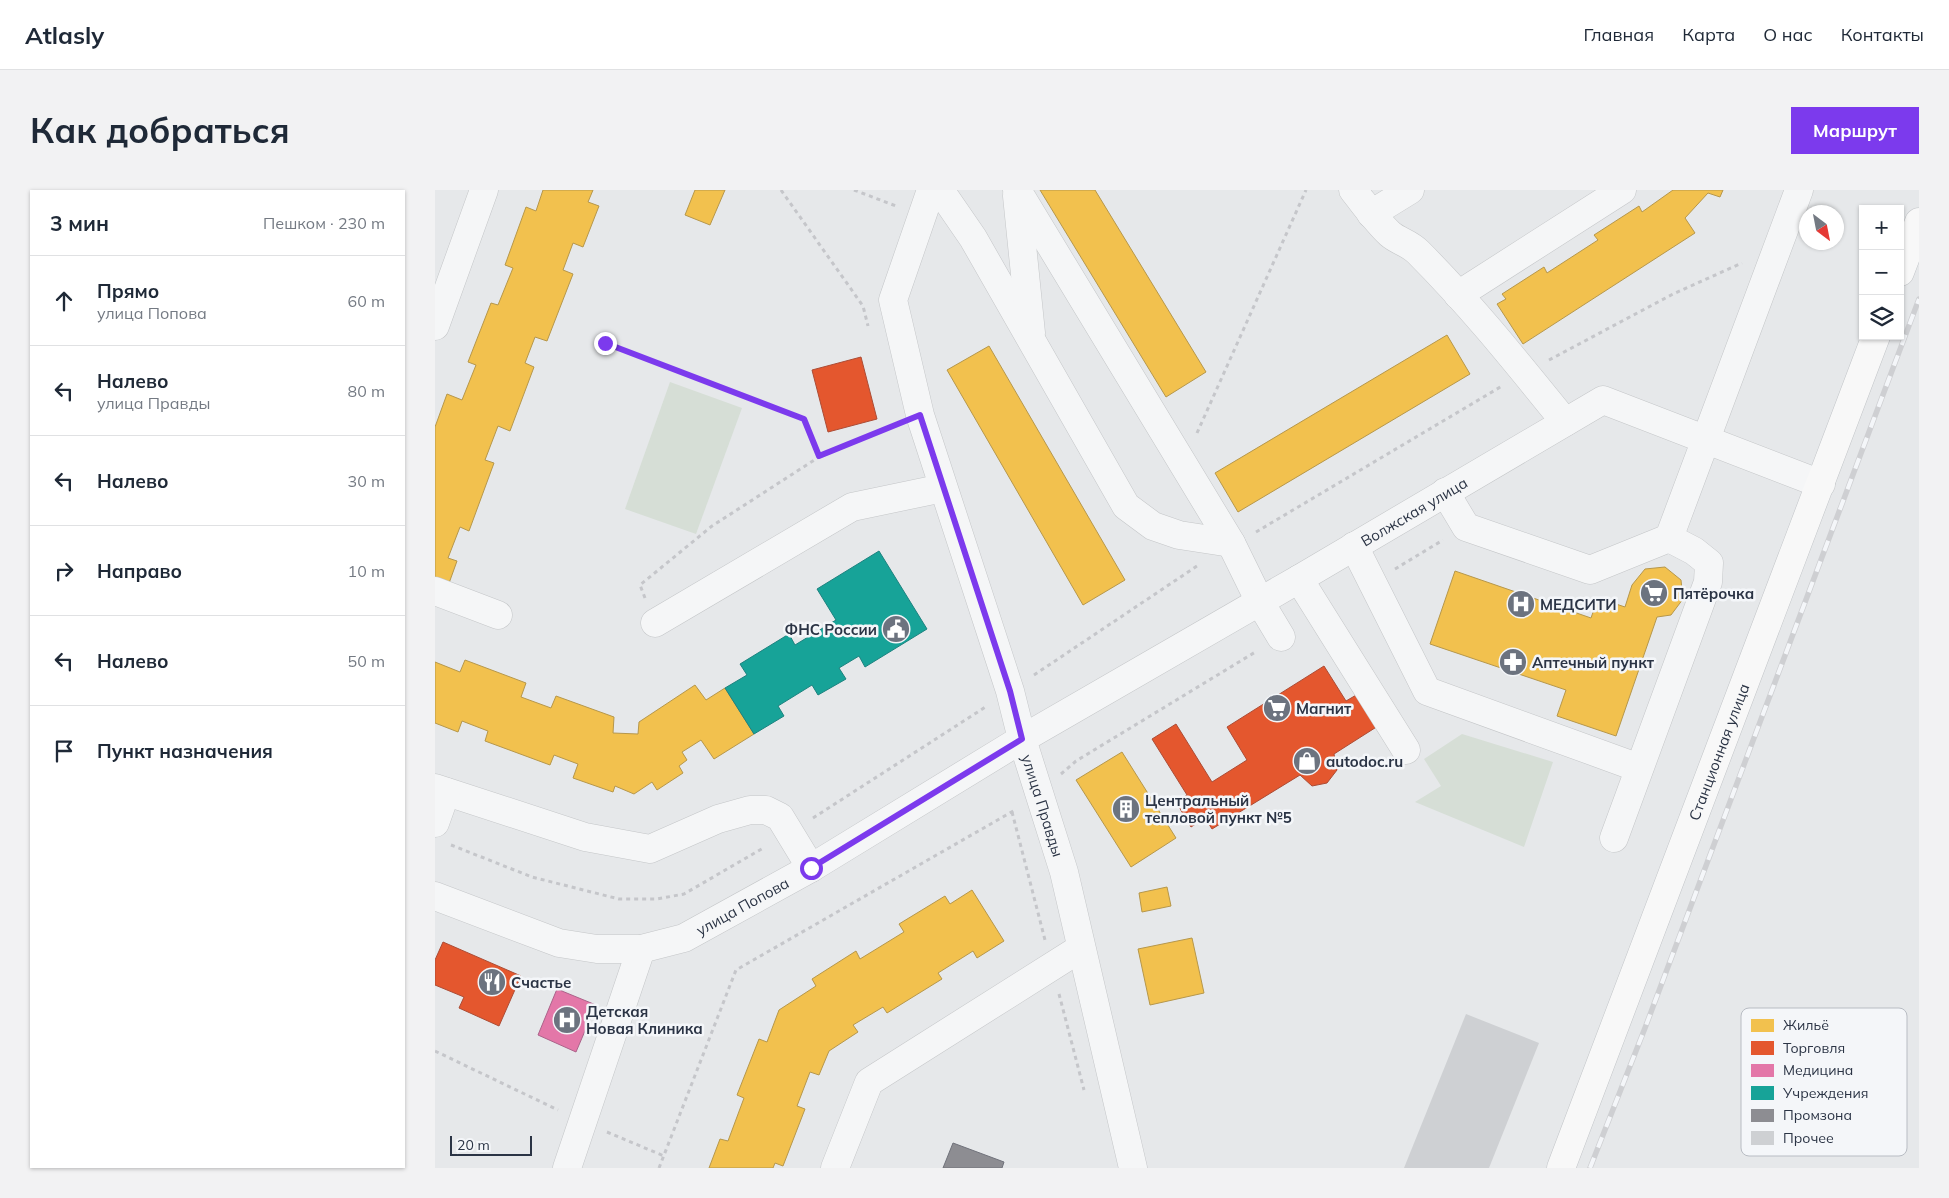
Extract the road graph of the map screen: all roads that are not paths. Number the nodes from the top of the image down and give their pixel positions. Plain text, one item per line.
1 (485, 190) edge
2 (931, 190) edge
3 (940, 190) edge
4 (1017, 190) edge
5 (1353, 190) edge
6 (1410, 190) edge
7 (1622, 190) edge
8 (1799, 190) edge
9 (1371, 214) junction
10 (1919, 222) edge
11 (1904, 261) edge
12 (1458, 296) junction
13 (435, 326) edge
14 (1875, 340) edge
15 (1032, 342) junction
16 (1565, 422) junction
17 (1706, 440) junction
18 (1821, 484) junction
19 (943, 488) junction
20 (1445, 492) junction
21 (1669, 538) junction
22 (1231, 544) junction
23 (1354, 546) junction
24 (1299, 579) junction
25 (435, 591) edge
26 (1260, 602) junction
27 (498, 615) dead end
28 (655, 624) road end
29 (1281, 637) dead end
30 (1022, 739) junction
31 (1406, 750) dead end
32 (1639, 768) junction
33 (441, 790) edge
34 (435, 823) edge
35 (1614, 838) dead end
36 (811, 868) junction
37 (435, 896) edge
38 (1081, 948) junction
39 (641, 949) junction
40 (567, 1167) edge
41 (835, 1168) edge
42 (1133, 1168) edge
43 (1561, 1168) edge

1 - 13 street
2 - 19 street, улица Правды
3 - 15 street
4 - 15 street
4 - 22 street
5 - 9 street
6 - 9 street
7 - 12 street
8 - 17 street
9 - 12 street
10 - 11 main road
12 - 16 street
14 - 18 main road, Станционная улица
15 - 22 street
16 - 17 street, Волжская улица
16 - 20 street, Волжская улица
17 - 18 street, Волжская улица
17 - 21 street
18 - 43 main road, Станционная улица
19 - 28 street
19 - 30 street, улица Правды
20 - 21 street
20 - 23 street, Волжская улица
21 - 32 street
22 - 26 street
23 - 24 street, Волжская улица
23 - 32 street
24 - 26 street, Волжская улица
24 - 31 street
25 - 27 street
26 - 29 street
26 - 30 street, Волжская улица
30 - 36 street, улица Попова
30 - 38 street, улица Правды
32 - 35 street
33 - 34 street
33 - 36 street
36 - 39 street, улица Попова
37 - 39 street, улица Попова
38 - 41 street
38 - 42 street, улица Правды
39 - 40 street

